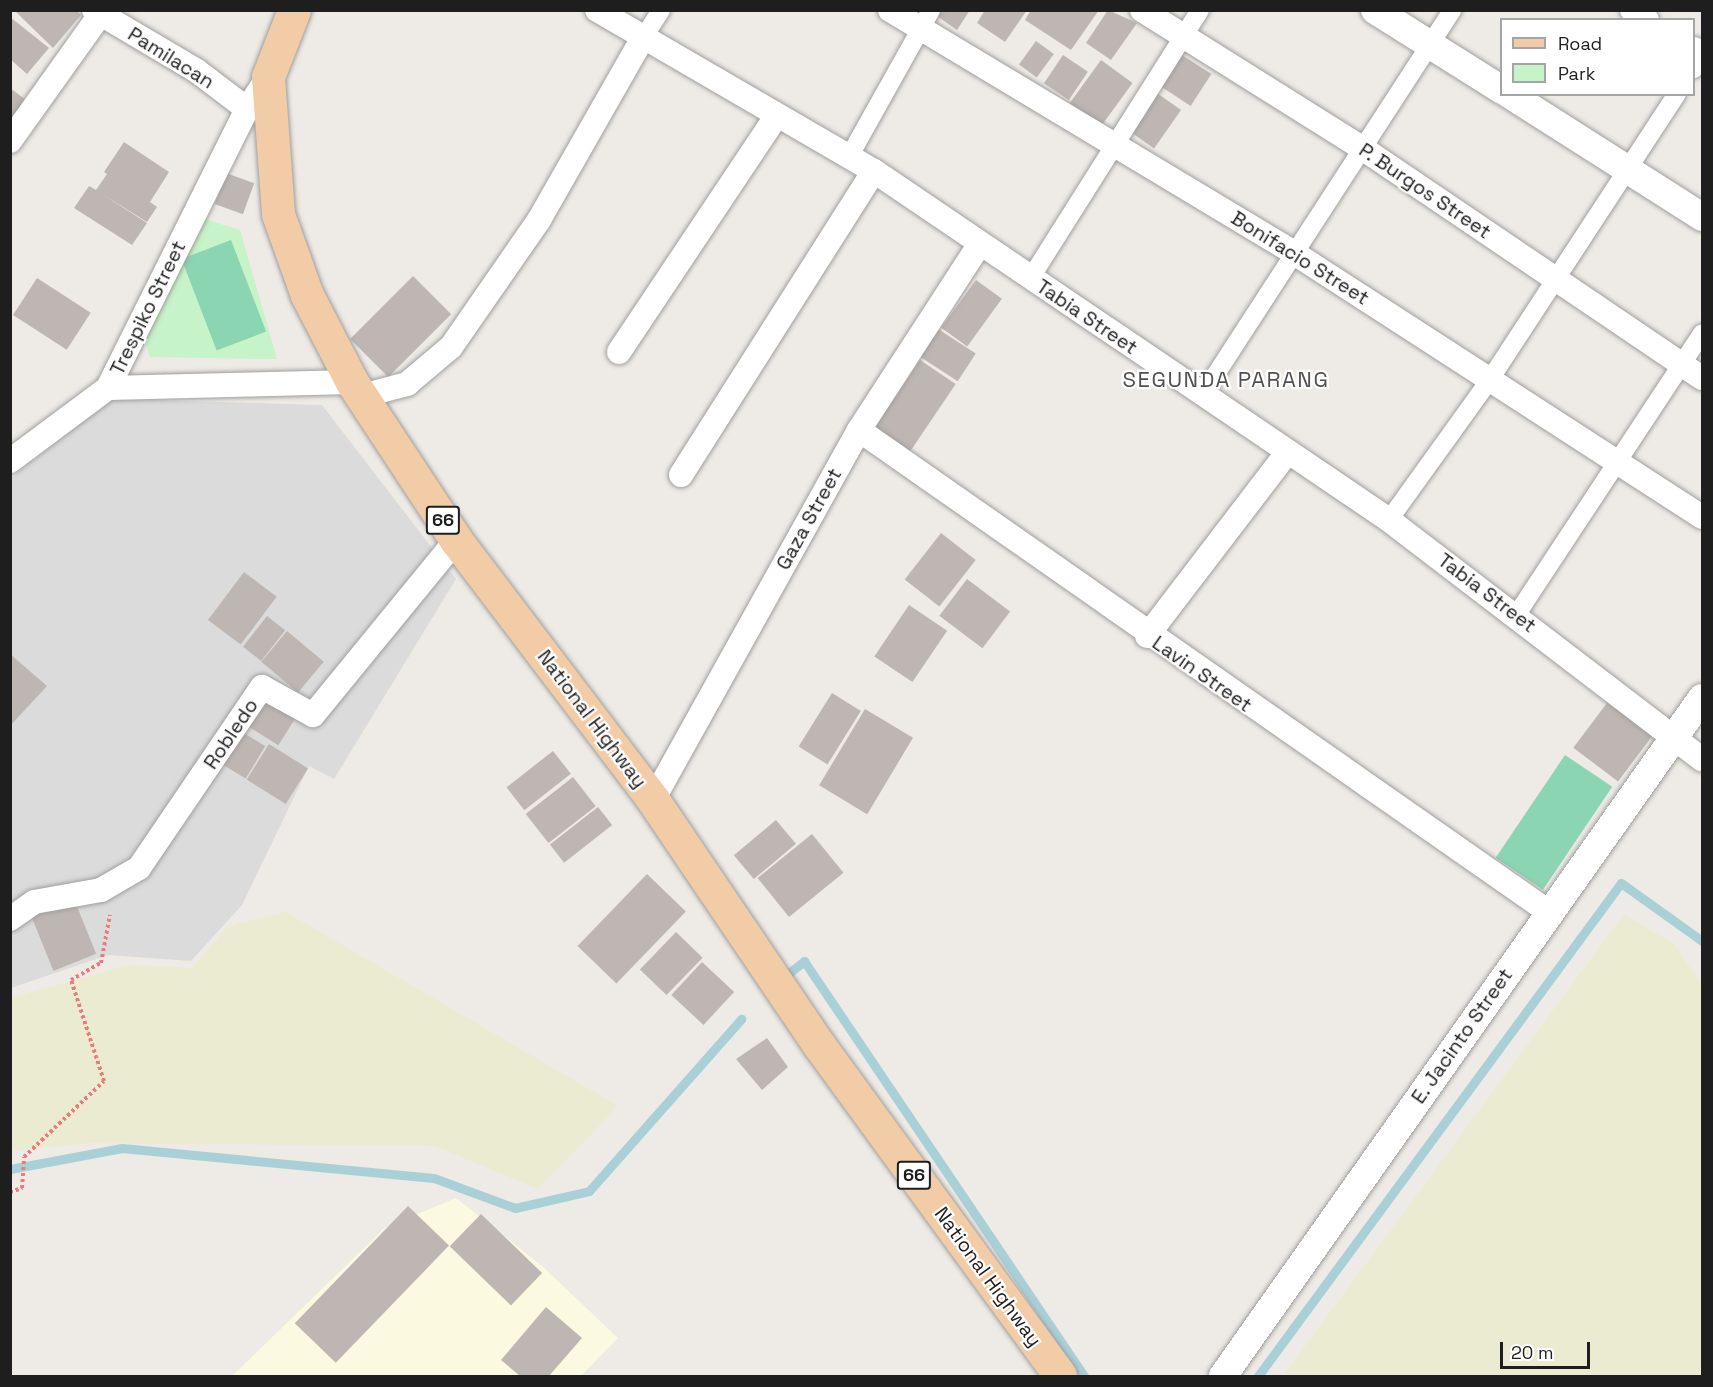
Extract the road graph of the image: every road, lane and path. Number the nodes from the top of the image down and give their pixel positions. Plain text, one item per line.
1 (294, 10) edge
2 (597, 10) edge
3 (661, 10) edge
4 (890, 10) edge
5 (1142, 10) edge
6 (1200, 10) edge
7 (1375, 10) edge
8 (1452, 10) edge
9 (97, 13) edge
10 (926, 20) edge
11 (1182, 37) junction
12 (643, 38) junction
13 (1430, 46) junction
14 (268, 77) junction
15 (1500, 89) edge
16 (1512, 96) edge
17 (1676, 96) edge
18 (247, 109) junction
19 (776, 117) junction
20 (10, 141) edge
21 (1112, 145) junction
22 (1365, 150) junction
23 (849, 158) junction
24 (1628, 169) junction
25 (874, 171) junction
26 (1702, 217) edge
27 (978, 246) junction
28 (1294, 253) junction
29 (1030, 279) junction
30 (1557, 279) junction
31 (1702, 333) edge
32 (620, 352) dead end
33 (1682, 365) junction
34 (1702, 378) edge
35 (1489, 381) junction
36 (108, 388) junction
37 (357, 389) junction
38 (1203, 394) junction
39 (858, 429) junction
40 (1287, 453) junction
41 (10, 461) edge
42 (1618, 462) junction
43 (681, 475) dead end
44 (1702, 517) edge
45 (1389, 520) junction
46 (456, 540) junction
47 (1517, 614) junction
48 (1147, 636) junction
49 (1702, 698) edge
50 (1672, 738) junction
51 (1702, 759) edge
52 (653, 800) junction
53 (101, 890) junction
54 (1549, 912) junction
55 (10, 920) edge
56 (10, 1192) edge
57 (1060, 1377) edge
58 (1223, 1377) edge

1 - 14 main road, National Highway / 66
2 - 12 street, Tabia Street
3 - 12 street
4 - 10 street, Bonifacio Street
5 - 11 street, P. Burgos Street
6 - 11 street
7 - 13 street
8 - 13 street
9 - 18 street, Pamilacan
9 - 20 street
10 - 21 street, Bonifacio Street
10 - 23 street
11 - 21 street
11 - 22 street, P. Burgos Street
12 - 19 street, Tabia Street
12 - 37 street, Trespiko Street
13 - 15 street
13 - 22 street
14 - 18 street, Trespiko Street
14 - 37 main road, National Highway / 66
16 - 24 street
17 - 24 street
18 - 36 street, Trespiko Street
19 - 23 street, Tabia Street
19 - 32 street
21 - 28 street, Bonifacio Street
21 - 29 street
22 - 28 street
22 - 30 street, P. Burgos Street
23 - 25 street, Tabia Street
24 - 26 street
24 - 30 street
25 - 27 street, Tabia Street
25 - 43 street
27 - 29 street, Tabia Street
27 - 39 street, Gaza Street
28 - 35 street, Bonifacio Street
28 - 38 street
29 - 38 street, Tabia Street
30 - 33 street, P. Burgos Street
30 - 35 street
31 - 33 street
33 - 34 street, P. Burgos Street
33 - 42 street
35 - 42 street, Bonifacio Street
35 - 45 street
36 - 37 street, Trespiko Street
36 - 41 street
37 - 46 main road, National Highway / 66
38 - 40 street, Tabia Street
39 - 48 street, Lavin Street
39 - 52 street, Gaza Street
40 - 45 street, Tabia Street
40 - 48 street
42 - 44 street, Bonifacio Street
42 - 47 street
45 - 47 street, Tabia Street
46 - 52 main road, National Highway / 66
46 - 53 street, Robledo
47 - 50 street, Tabia Street
48 - 54 street, Lavin Street
49 - 50 street, E. Jacinto Street
50 - 51 street, Tabia Street
50 - 54 street, E. Jacinto Street
52 - 57 main road, National Highway / 66
53 - 55 street, Robledo
53 - 56 path
54 - 58 street, E. Jacinto Street

